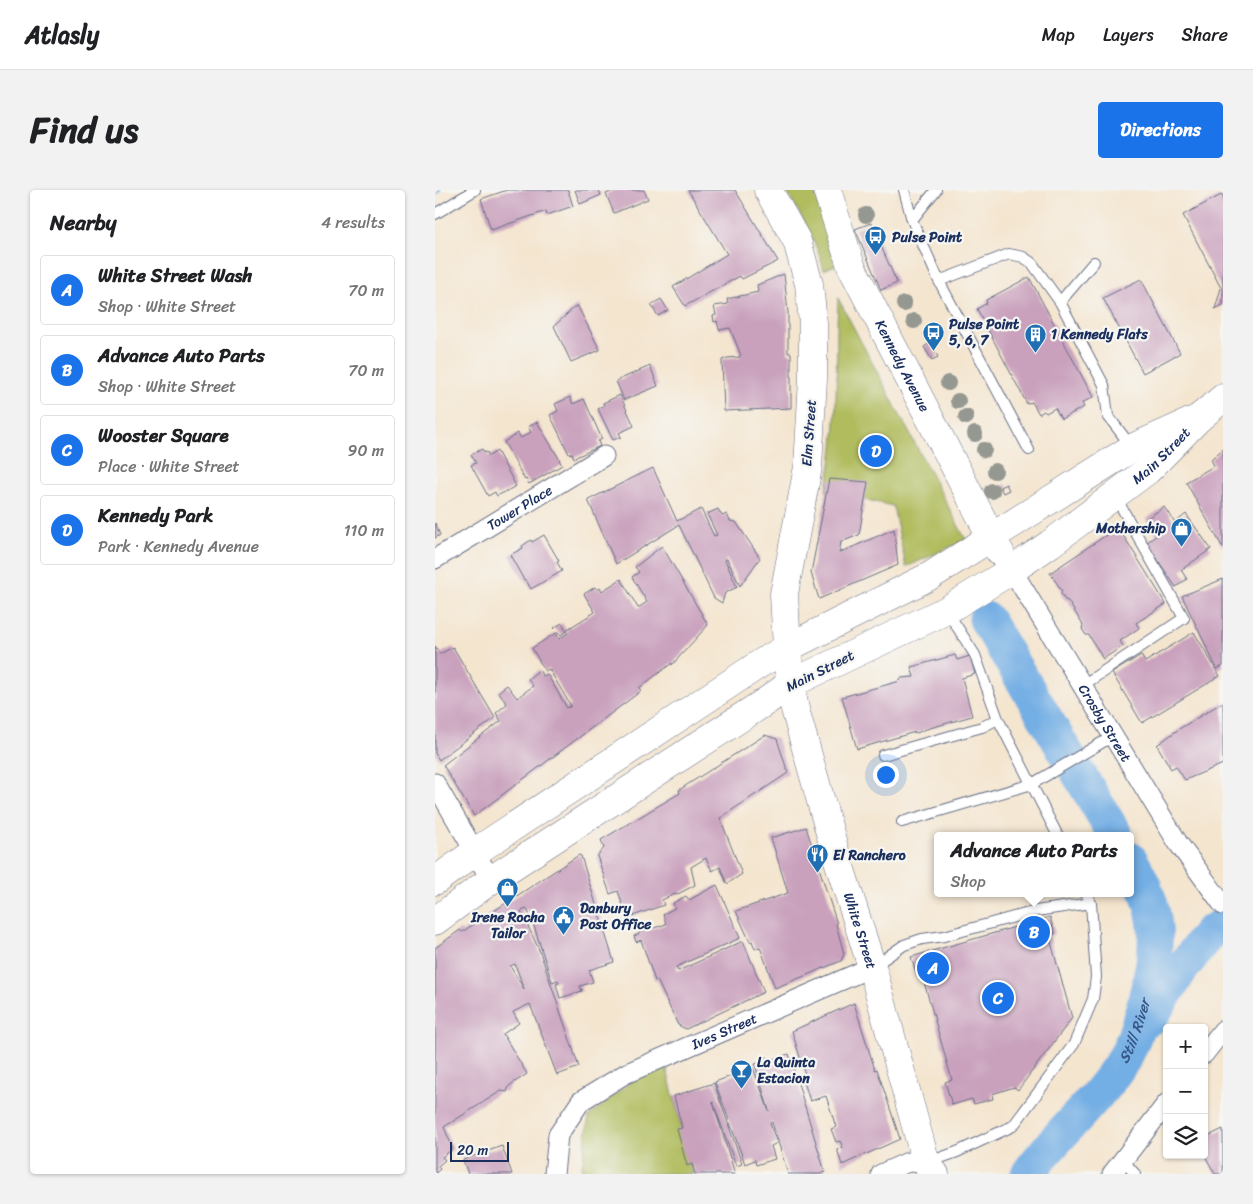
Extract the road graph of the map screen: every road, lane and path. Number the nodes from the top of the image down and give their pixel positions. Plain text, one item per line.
1 (475, 190) edge
2 (768, 190) edge
3 (827, 190) edge
4 (903, 190) edge
5 (936, 190) edge
6 (435, 214) edge
7 (912, 220) junction
8 (1094, 262) dead end
9 (939, 281) junction
10 (1060, 302) junction
11 (1223, 398) edge
12 (1199, 418) junction
13 (1132, 448) junction
14 (1029, 450) dead end
15 (604, 456) dead end
16 (1114, 495) junction
17 (991, 538) junction
18 (435, 559) edge
19 (1012, 570) junction
20 (947, 610) junction
21 (787, 648) junction
22 (790, 684) junction
23 (1083, 685) junction
24 (998, 720) junction
25 (1113, 736) junction
26 (883, 755) dead end
27 (435, 783) edge
28 (1032, 784) junction
29 (902, 822) dead end
30 (1056, 832) edge
31 (475, 852) junction
32 (491, 880) junction
33 (435, 881) edge
34 (1088, 897) edge
35 (1091, 903) junction
36 (1223, 905) edge
37 (435, 921) edge
38 (872, 967) junction
39 (1223, 1030) edge
40 (1208, 1049) edge
41 (1163, 1109) edge
42 (930, 1169) edge
43 (1123, 1169) edge
44 (554, 1174) edge
45 (881, 1174) edge

1 - 6 lane
2 - 21 main road, Elm Street
3 - 17 main road, Kennedy Avenue
4 - 7 lane
5 - 7 lane
7 - 9 lane
8 - 10 lane
9 - 10 lane
9 - 14 lane
10 - 13 lane
11 - 12 main road, Main Street
12 - 13 main road, Main Street
12 - 16 main road, Main Street
13 - 17 main road, Main Street
15 - 18 street, Tower Place
16 - 19 main road, Main Street
16 - 23 lane
17 - 19 main road, Crosby Street
17 - 21 main road, Main Street
19 - 20 main road, Main Street
19 - 23 street, Crosby Street
20 - 22 main road, Main Street
20 - 24 lane
21 - 22 main road, Elm Street
21 - 31 main road, Main Street
22 - 32 main road, Main Street
22 - 38 main road, White Street
23 - 25 street, Crosby Street
24 - 26 lane
24 - 28 lane
25 - 28 lane
25 - 36 street, Crosby Street
27 - 31 street
28 - 29 lane
28 - 30 lane
31 - 32 street
31 - 33 main road, Main Street
32 - 37 main road, Main Street
34 - 35 lane
35 - 38 lane
35 - 42 lane
38 - 42 main road, White Street
38 - 44 street, Ives Street
39 - 40 street
41 - 43 street
42 - 45 street

